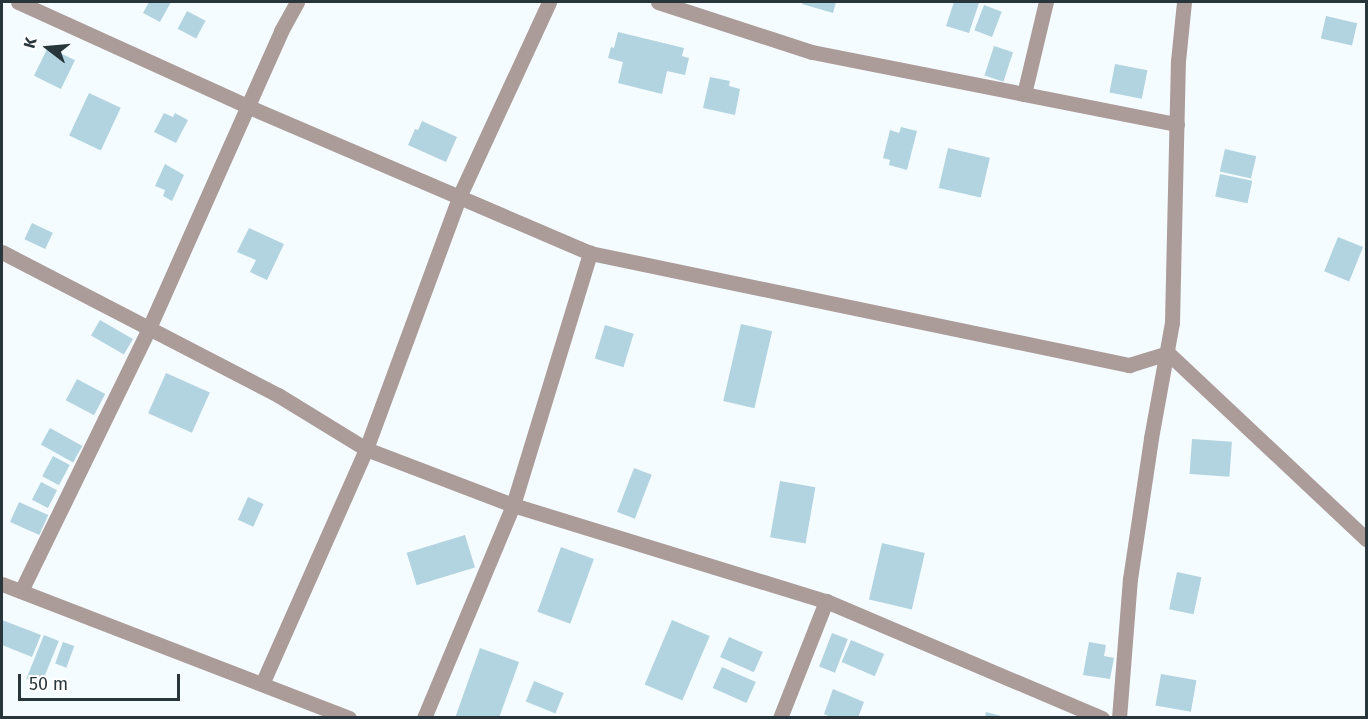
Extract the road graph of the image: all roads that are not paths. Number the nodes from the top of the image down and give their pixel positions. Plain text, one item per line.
1 (18, 2) edge
2 (297, 2) edge
3 (549, 2) edge
4 (658, 2) edge
5 (1046, 2) edge
6 (1184, 2) edge
7 (1024, 94) junction
8 (247, 106) junction
9 (1177, 124) junction
10 (459, 197) junction
11 (2, 252) edge
12 (591, 253) junction
13 (149, 328) junction
14 (1168, 352) junction
15 (366, 449) junction
16 (513, 505) junction
17 (1366, 539) edge
18 (2, 584) edge
19 (21, 591) junction
20 (826, 601) junction
21 (262, 684) junction
22 (349, 717) edge
23 (424, 717) edge
24 (780, 717) edge
25 (1102, 717) edge
26 (1119, 717) edge

1 - 8 street
2 - 8 street
3 - 10 street
4 - 7 street
5 - 7 street
6 - 9 street
7 - 9 street
8 - 10 street
8 - 13 street
9 - 14 street
10 - 12 street
10 - 15 street
11 - 13 street
12 - 14 street
12 - 16 street
13 - 15 street
13 - 19 street
14 - 17 street
14 - 26 street
15 - 16 street
15 - 21 street
16 - 20 street
16 - 23 street
18 - 19 street
19 - 21 street
20 - 24 street
20 - 25 street
21 - 22 street

